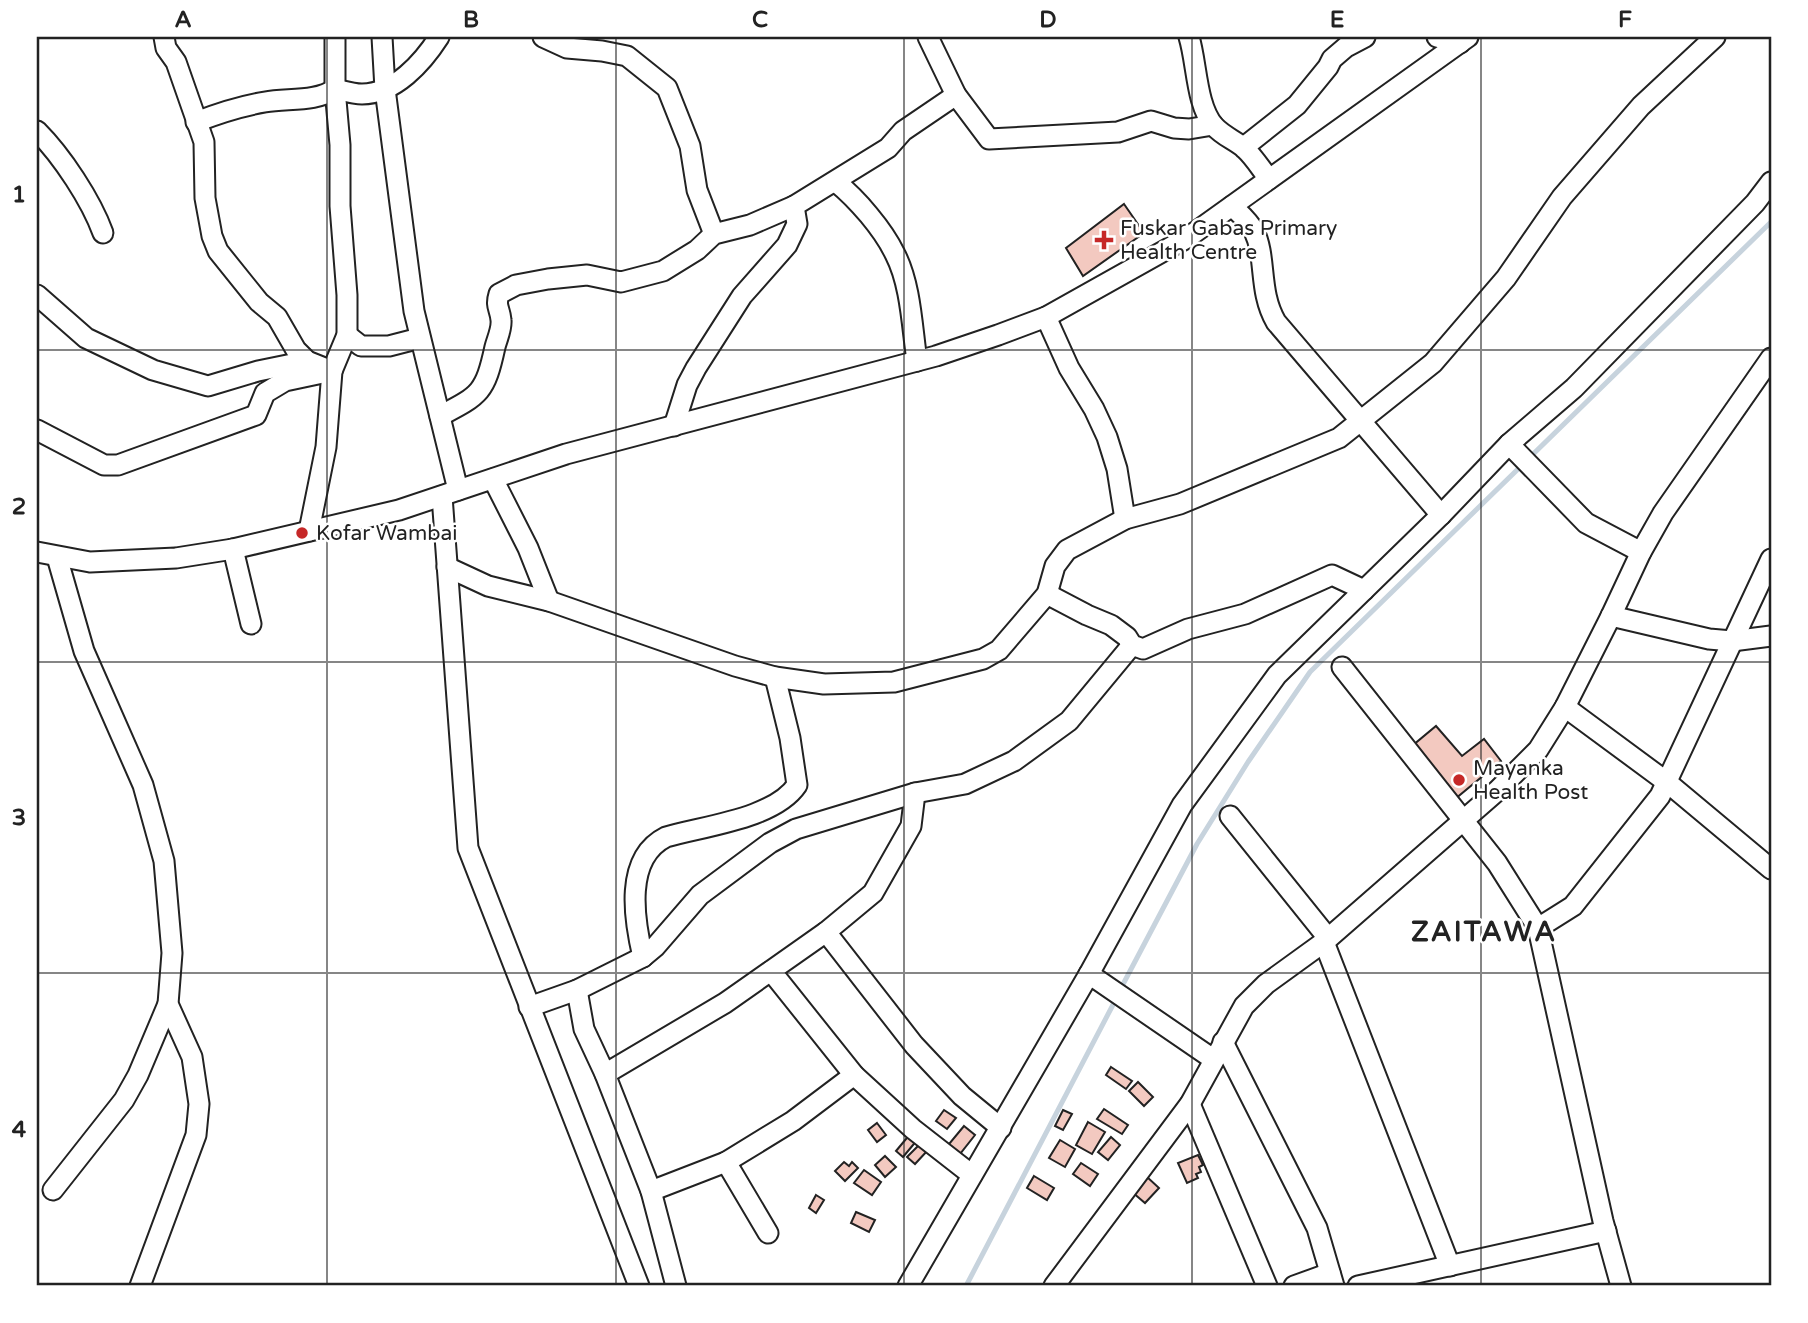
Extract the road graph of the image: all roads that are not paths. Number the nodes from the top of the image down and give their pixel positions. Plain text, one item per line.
1 (164, 37) edge
2 (335, 37) edge
3 (382, 37) edge
4 (439, 37) edge
5 (543, 37) edge
6 (928, 37) edge
7 (1189, 37) edge
8 (1365, 37) edge
9 (1437, 37) edge
10 (1715, 37) edge
11 (1464, 40) edge
12 (335, 89) junction
13 (385, 89) junction
14 (956, 95) junction
15 (197, 121) junction
16 (1213, 125) junction
17 (37, 131) edge
18 (1244, 147) junction
19 (1269, 179) junction
20 (836, 182) junction
21 (1771, 182) edge
22 (794, 206) junction
23 (1232, 206) junction
24 (103, 233) dead end
25 (714, 234) junction
26 (37, 296) edge
27 (1046, 317) junction
28 (347, 335) junction
29 (420, 338) junction
30 (1771, 358) edge
31 (307, 361) junction
32 (917, 361) junction
33 (332, 371) junction
34 (440, 416) junction
35 (1362, 421) junction
36 (674, 426) junction
37 (37, 430) edge
38 (1513, 448) junction
39 (493, 479) junction
40 (450, 493) junction
41 (1441, 515) junction
42 (1125, 519) junction
43 (309, 531) junction
44 (233, 549) junction
45 (37, 552) edge
46 (1640, 552) junction
47 (57, 557) junction
48 (1771, 559) edge
49 (447, 567) junction
50 (1364, 590) junction
51 (1047, 594) junction
52 (548, 601) junction
53 (1611, 616) junction
54 (251, 624) dead end
55 (1771, 636) edge
56 (1732, 641) junction
57 (1132, 645) junction
58 (1342, 667) dead end
59 (775, 677) junction
60 (1565, 707) junction
61 (1668, 783) junction
62 (915, 793) junction
63 (1230, 816) dead end
64 (1463, 820) junction
65 (1771, 869) edge
66 (1538, 928) junction
67 (826, 932) junction
68 (1326, 940) junction
69 (643, 957) junction
70 (771, 971) junction
71 (1095, 978) junction
72 (577, 990) junction
73 (168, 1004) junction
74 (529, 1007) junction
75 (1218, 1051) junction
76 (605, 1074) junction
77 (854, 1075) junction
78 (1190, 1104) junction
79 (1001, 1128) junction
80 (726, 1162) junction
81 (972, 1175) junction
82 (53, 1190) dead end
83 (651, 1191) junction
84 (1606, 1231) junction
85 (768, 1233) dead end
86 (1450, 1266) junction
87 (1332, 1280) edge
88 (140, 1286) edge
89 (639, 1286) edge
90 (676, 1286) edge
91 (908, 1286) edge
92 (1054, 1286) edge
93 (1267, 1286) edge
94 (1294, 1286) edge
95 (1358, 1286) edge
96 (1621, 1286) edge

1 - 15 street
2 - 12 street
3 - 13 street
4 - 13 street
5 - 25 street
6 - 14 street
7 - 16 street
8 - 18 street
9 - 11 street
10 - 35 street
11 - 19 street
12 - 13 street
12 - 15 street
12 - 28 street
13 - 29 street
14 - 16 street
14 - 20 street
15 - 31 street
16 - 18 street
17 - 24 street
18 - 19 street
19 - 23 street
20 - 22 street
20 - 32 street
21 - 38 street
22 - 25 street
22 - 36 street
23 - 27 street
23 - 35 street
25 - 34 street
26 - 31 street
27 - 32 street
27 - 42 street
28 - 29 street
28 - 33 street
29 - 34 street
30 - 46 street
31 - 33 street
32 - 36 street
33 - 37 street
33 - 43 street
34 - 40 street
35 - 41 street
35 - 42 street
36 - 39 street
38 - 41 street
38 - 46 street
39 - 40 street
39 - 52 street
40 - 43 street
40 - 49 street
41 - 50 street
42 - 51 street
43 - 44 street
44 - 47 street
44 - 54 street
45 - 47 street
46 - 53 street
47 - 73 street
48 - 56 street
49 - 52 street
49 - 74 street
50 - 57 street
50 - 71 street
51 - 57 street
51 - 59 street
52 - 59 street
53 - 56 street
53 - 60 street
55 - 56 street
56 - 61 street
57 - 62 street
58 - 64 street
59 - 69 street
60 - 61 street
60 - 64 street
61 - 65 street
61 - 66 street
62 - 67 street
62 - 69 street
63 - 68 street
64 - 66 street
64 - 68 street
66 - 84 street
67 - 70 street
67 - 79 street
68 - 75 street
68 - 86 street
69 - 72 street
70 - 76 street
70 - 77 street
71 - 75 street
71 - 79 street
72 - 74 street
72 - 76 street
73 - 82 street
73 - 88 street
74 - 89 street
75 - 78 street
75 - 87 street
76 - 83 street
77 - 80 street
77 - 81 street
78 - 92 street
78 - 93 street
79 - 81 street
80 - 83 street
80 - 85 street
81 - 91 street
83 - 90 street
84 - 86 street
84 - 96 street
86 - 95 street
87 - 94 street

